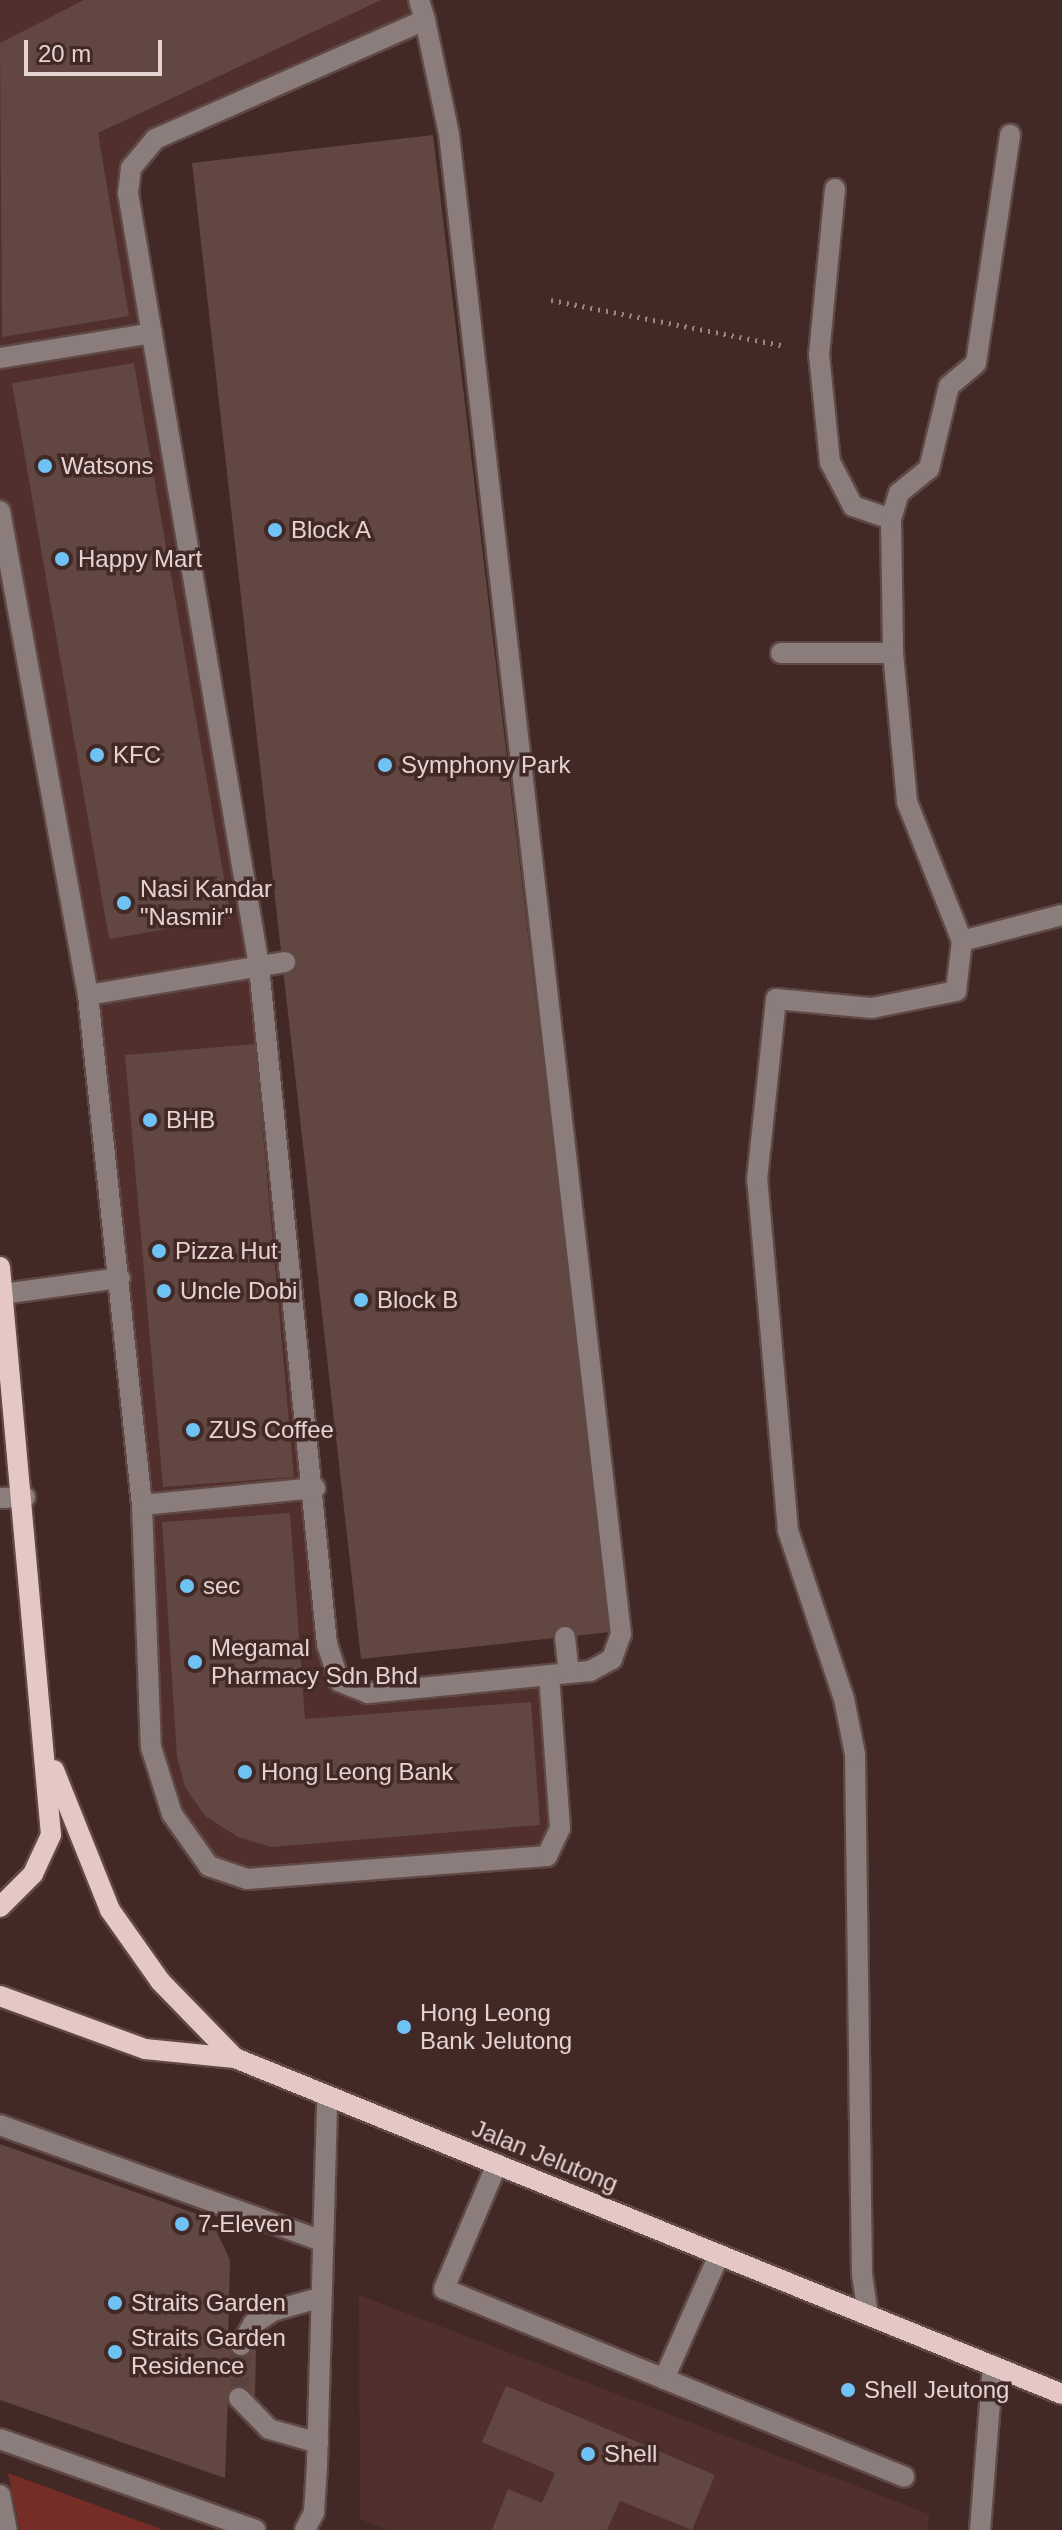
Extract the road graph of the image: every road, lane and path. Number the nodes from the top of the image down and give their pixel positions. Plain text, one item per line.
1 (422, 10) edge
2 (1010, 135) dead end
3 (835, 189) dead end
4 (551, 300) dead end
5 (152, 333) junction
6 (819, 354) junction
7 (0, 358) edge
8 (0, 511) edge
9 (891, 519) junction
10 (781, 653) dead end
11 (893, 653) junction
12 (1062, 915) edge
13 (962, 941) junction
14 (285, 962) dead end
15 (259, 966) junction
16 (88, 995) junction
17 (0, 1267) edge
18 (120, 1278) junction
19 (3, 1294) junction
20 (315, 1488) junction
21 (25, 1497) junction
22 (0, 1498) edge
23 (142, 1505) junction
24 (565, 1637) dead end
25 (559, 1674) junction
26 (47, 1751) junction
27 (0, 1907) edge
28 (0, 1996) edge
29 (235, 2058) junction
30 (327, 2096) junction
31 (0, 2125) edge
32 (497, 2164) junction
33 (319, 2240) junction
34 (719, 2255) junction
35 (319, 2298) junction
36 (868, 2315) junction
37 (241, 2345) tunnel mouth
38 (993, 2366) junction
39 (664, 2379) junction
40 (1062, 2394) edge
41 (239, 2398) dead end
42 (0, 2439) edge
43 (318, 2443) junction
44 (904, 2477) dead end
45 (0, 2495) edge
46 (7, 2530) edge
47 (253, 2530) edge
48 (305, 2530) edge
49 (980, 2530) edge

1 - 5 street
1 - 25 street
2 - 9 street
3 - 6 street
4 - 6 path
5 - 7 street
5 - 15 street
6 - 9 street
8 - 16 street
9 - 11 street
10 - 11 street
11 - 13 street
12 - 13 street
13 - 36 street
14 - 15 street
15 - 16 street
15 - 20 street
16 - 18 street
17 - 19 main road
18 - 19 street
18 - 23 street
19 - 21 main road
20 - 23 street
20 - 25 street
21 - 22 street
21 - 26 main road
23 - 25 street
24 - 25 street
26 - 27 main road
26 - 29 main road
28 - 29 main road, Jalan Jelutong
29 - 30 main road, Jalan Jelutong
30 - 32 main road, Jalan Jelutong
30 - 33 street
31 - 33 street
32 - 34 main road, Jalan Jelutong
32 - 39 street
33 - 35 street
34 - 36 main road, Jalan Jelutong
34 - 39 street
35 - 37 street
35 - 43 street
36 - 38 main road, Jalan Jelutong
38 - 40 main road, Jalan Jelutong
38 - 49 street
39 - 44 street
41 - 43 street
42 - 47 street
43 - 48 street
45 - 46 street

